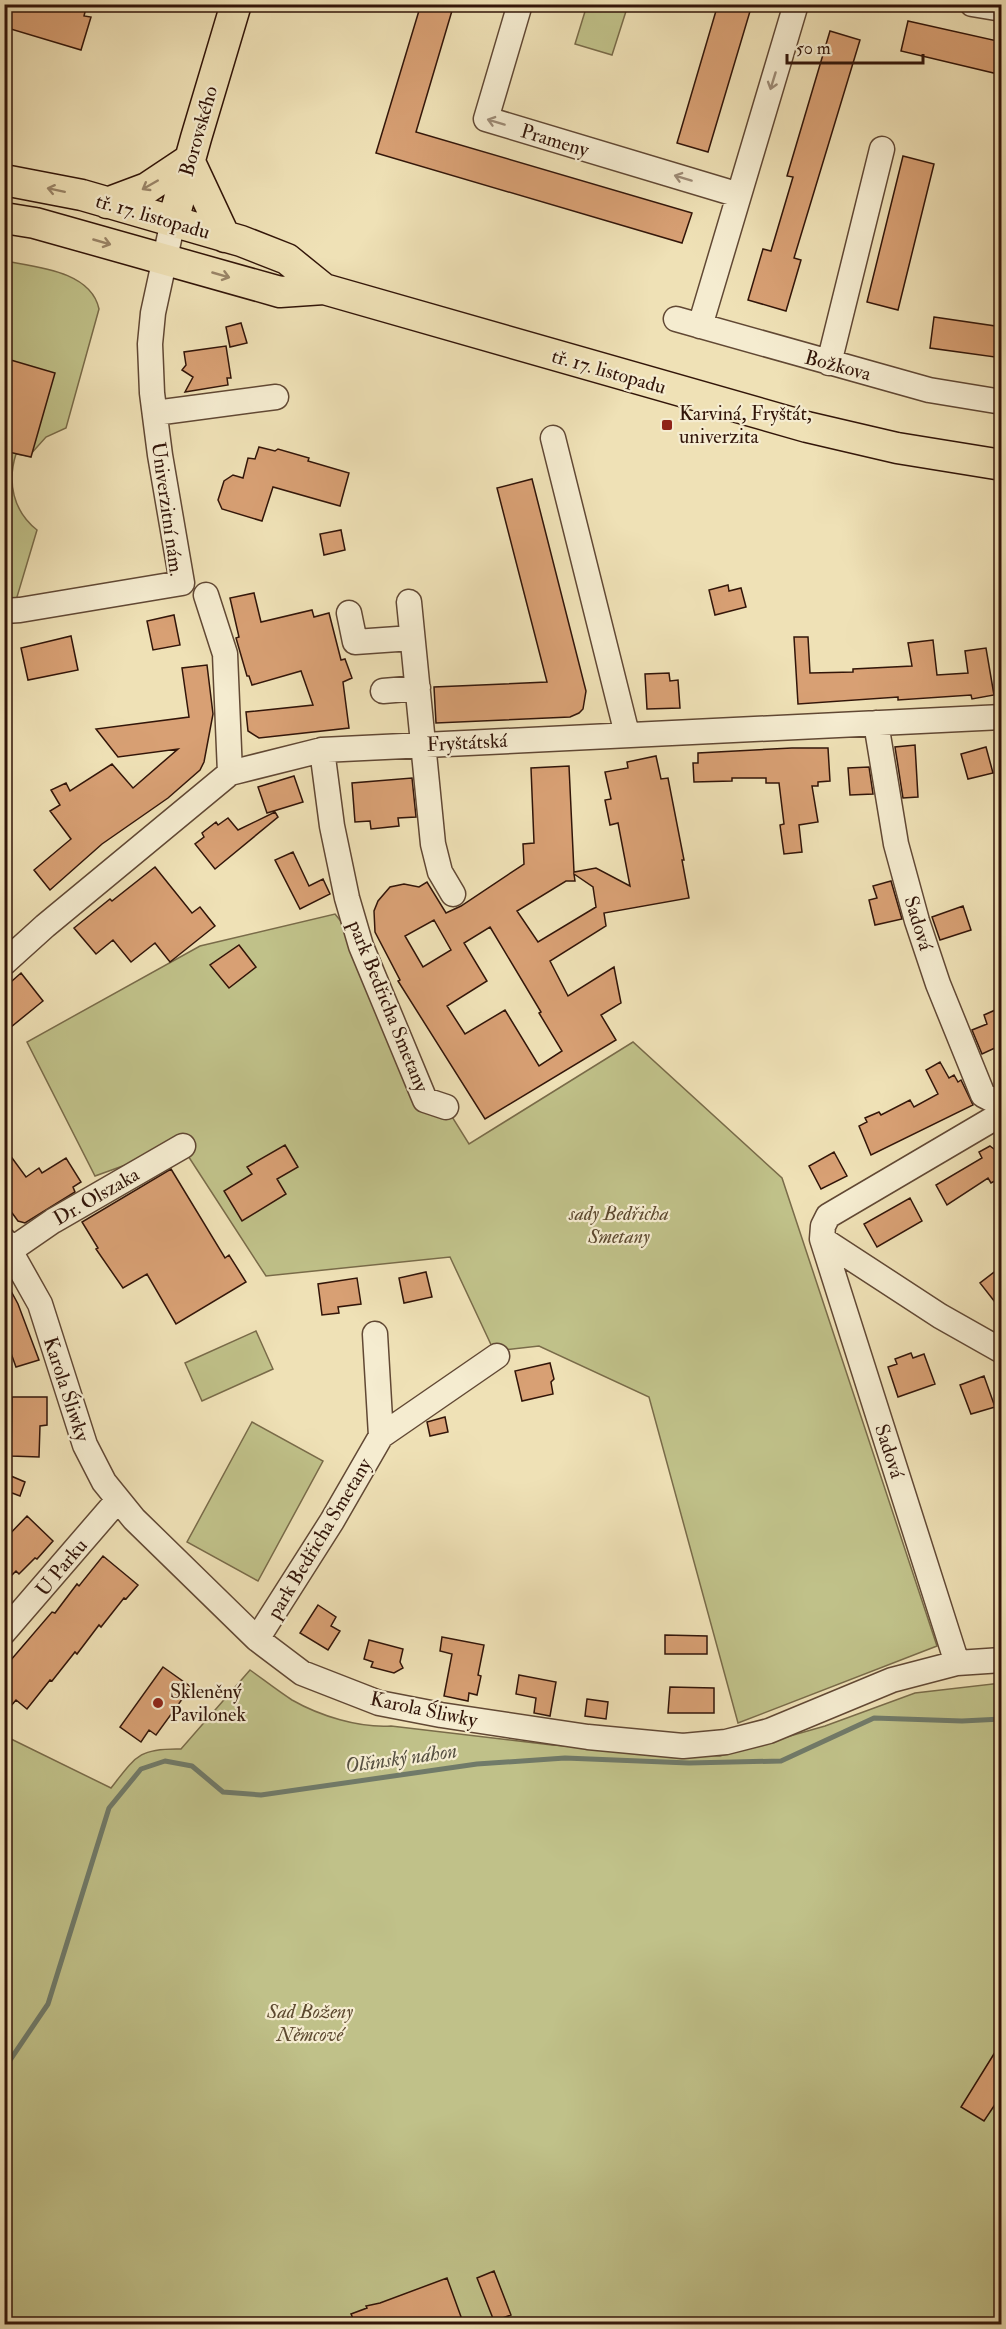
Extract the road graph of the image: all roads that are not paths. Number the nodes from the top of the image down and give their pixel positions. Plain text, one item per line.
1 (236, 4) edge
2 (520, 4) edge
3 (796, 4) edge
4 (972, 4) edge
5 (1002, 9) edge
6 (882, 149) dead end
7 (189, 160) junction
8 (4, 180) edge
9 (739, 195) junction
10 (107, 203) junction
11 (4, 218) edge
12 (173, 221) junction
13 (225, 237) junction
14 (164, 259) junction
15 (324, 289) junction
16 (676, 319) dead end
17 (700, 326) junction
18 (829, 363) junction
19 (276, 397) dead end
20 (1002, 402) edge
21 (155, 413) junction
22 (553, 438) dead end
23 (1002, 465) edge
24 (206, 596) dead end
25 (408, 602) dead end
26 (4, 611) edge
27 (349, 613) dead end
28 (412, 638) junction
29 (418, 688) junction
30 (383, 691) dead end
31 (1001, 717) edge
32 (876, 723) junction
33 (627, 734) junction
34 (424, 744) junction
35 (322, 750) junction
36 (230, 773) junction
37 (453, 894) dead end
38 (4, 963) edge
39 (1002, 1106) edge
40 (446, 1107) dead end
41 (1002, 1112) edge
42 (183, 1146) dead end
43 (822, 1239) junction
44 (8, 1245) edge
45 (375, 1334) dead end
46 (1002, 1351) edge
47 (497, 1356) dead end
48 (381, 1436) junction
49 (117, 1501) junction
50 (4, 1632) edge
51 (257, 1640) junction
52 (1002, 1660) edge
53 (957, 1663) junction

1 - 7 main road, Borovského
9 -> 2 street, Prameny
3 -> 9 street
4 - 5 street
6 - 18 street
7 -> 10 main road
7 - 12 main road, Borovského
7 - 13 main road
10 -> 8 main road, tř. 17. listopadu
9 - 17 street
10 - 12 main road, tř. 17. listopadu
11 -> 14 main road, tř. 17. listopadu
12 - 13 main road, tř. 17. listopadu
12 - 14 street, Borovského
13 - 15 main road, tř. 17. listopadu
14 -> 15 main road, tř. 17. listopadu
14 - 21 street, Univerzitní nám.
15 - 23 main road, tř. 17. listopadu
16 - 17 street, Božkova
17 - 18 street, Božkova
18 - 20 street, Božkova
19 - 21 street
21 - 26 street, Univerzitní nám.
22 - 33 street
24 - 36 street
25 - 28 street
27 - 28 street
28 - 29 street
29 - 30 street
29 - 34 street
31 - 32 street, Fryštátská
32 - 33 street, Fryštátská
32 - 39 street, Sadová
33 - 34 street, Fryštátská
34 - 35 street, Fryštátská
34 - 37 street
35 - 36 street, Fryštátská
35 - 40 street, park Bedřicha Smetany
36 - 38 street, Fryštátská
41 - 43 street
42 - 44 street, Dr. Olszaka
43 - 46 street
43 - 53 street, Sadová
44 - 49 street, Karola Śliwky
45 - 48 street, park Bedřicha Smetany
47 - 48 street, park Bedřicha Smetany
48 - 51 street, park Bedřicha Smetany
49 - 50 street, U Parku
49 - 51 street, Karola Śliwky
51 - 53 street, Karola Śliwky
52 - 53 street, Karola Śliwky

